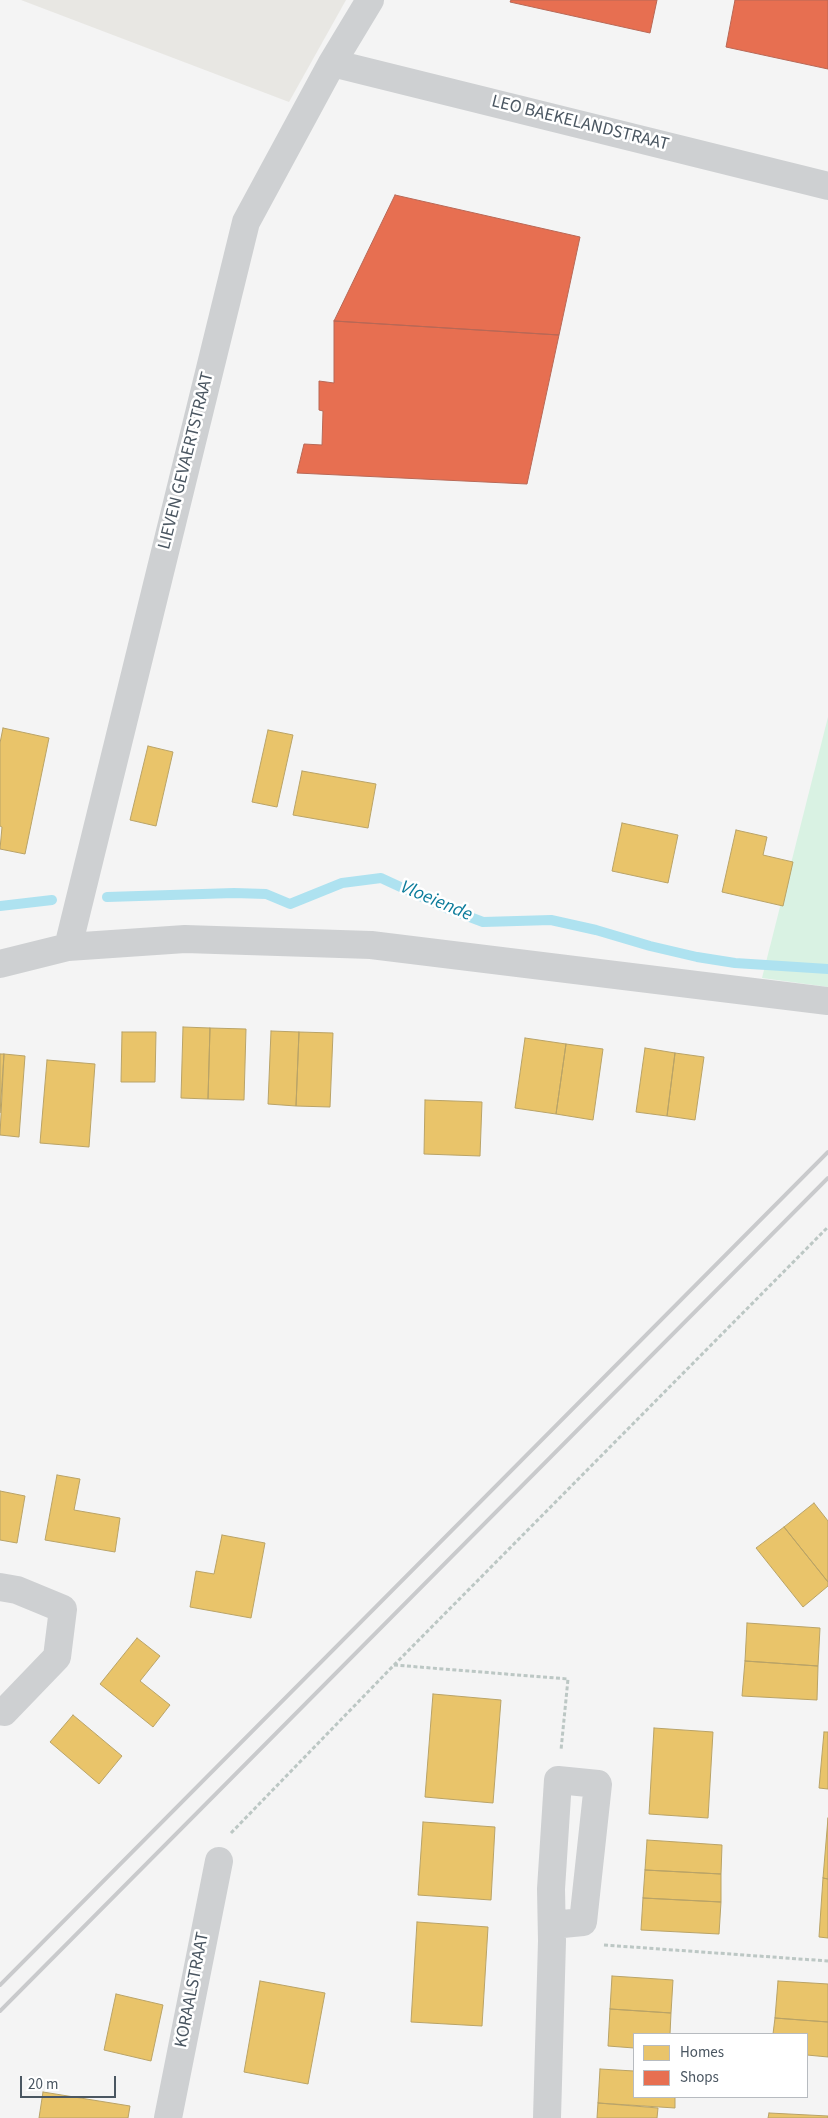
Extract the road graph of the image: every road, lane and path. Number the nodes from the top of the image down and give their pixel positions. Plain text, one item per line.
1 (370, 0) edge
2 (332, 62) junction
3 (828, 186) edge
4 (68, 947) junction
5 (0, 964) edge
6 (828, 1001) edge
7 (828, 1227) edge
8 (0, 1587) edge
9 (394, 1665) junction
10 (0, 1711) edge
11 (558, 1780) junction
12 (219, 1861) joint
13 (552, 1925) junction
14 (601, 1945) dead end
15 (828, 1961) edge
16 (168, 2118) edge
17 (547, 2118) edge

1 - 2 street, LIEVEN GEVAERTSTRAAT
2 - 3 street, LEO BAEKELANDSTRAAT
2 - 4 street, LIEVEN GEVAERTSTRAAT
4 - 5 street
4 - 6 street
7 - 9 path
8 - 10 street
9 - 11 path
9 - 12 path
11 - 13 street
11 - 13 street
12 - 16 street, KORAALSTRAAT
13 - 17 street
14 - 15 path

